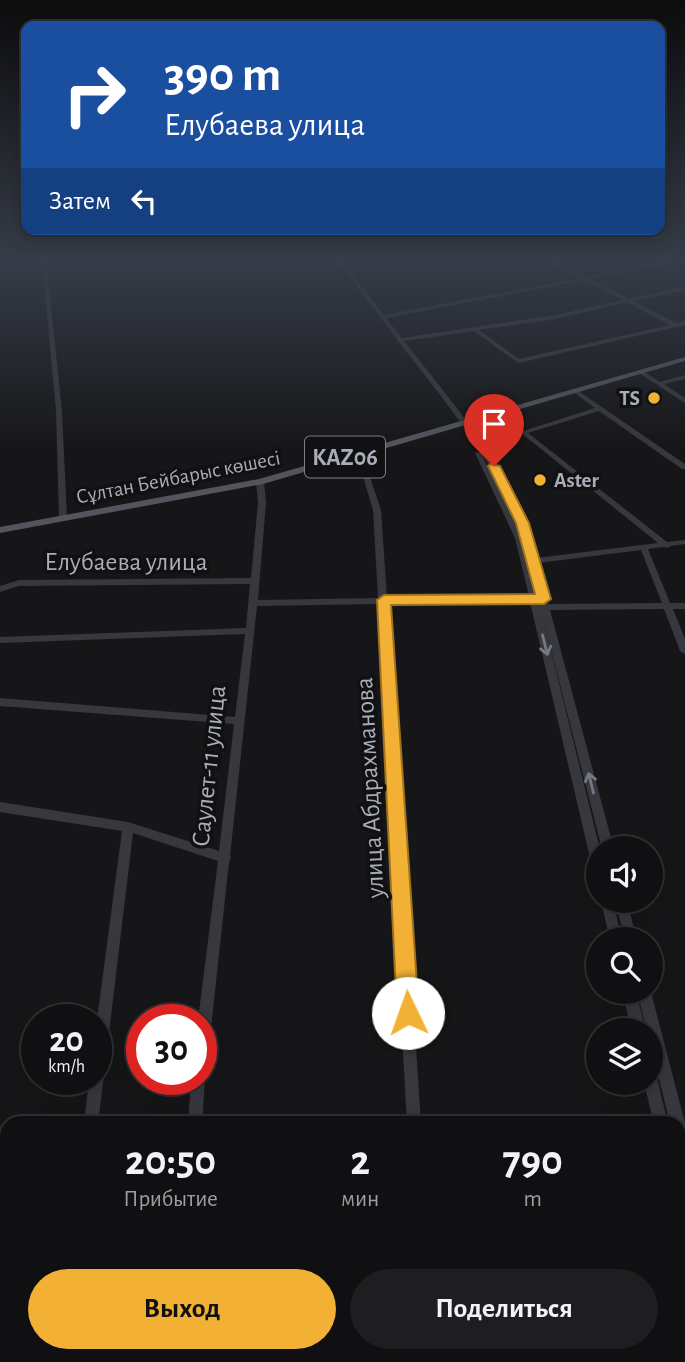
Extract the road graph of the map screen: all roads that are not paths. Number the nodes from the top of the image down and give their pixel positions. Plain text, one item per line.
1 (50, 323) edge
2 (386, 323) edge
3 (515, 323) edge
4 (670, 323) edge
5 (685, 323) edge
6 (675, 325) junction
7 (476, 330) junction
8 (399, 340) junction
9 (685, 359) edge
10 (641, 372) junction
11 (685, 377) edge
12 (658, 384) junction
13 (575, 391) junction
14 (685, 401) edge
15 (601, 408) junction
16 (461, 423) junction
17 (359, 453) junction
18 (685, 467) edge
19 (260, 482) junction
20 (63, 518) junction
21 (0, 530) edge
22 (685, 542) edge
23 (667, 545) junction
24 (645, 550) junction
25 (534, 561) junction
26 (254, 581) junction
27 (0, 589) edge
28 (384, 600) junction
29 (253, 603) junction
30 (540, 603) junction
31 (666, 606) junction
32 (685, 606) edge
33 (248, 632) junction
34 (0, 640) edge
35 (685, 651) edge
36 (0, 702) edge
37 (240, 721) junction
38 (0, 807) edge
39 (128, 827) junction
40 (591, 836) edge
41 (604, 836) edge
42 (225, 858) junction
43 (207, 1004) edge
44 (648, 1004) edge
45 (197, 1095) edge
46 (654, 1095) edge
47 (92, 1116) edge
48 (196, 1116) edge
49 (414, 1116) edge
50 (659, 1116) edge
51 (677, 1116) edge

1 - 20 street
2 - 8 street
3 - 7 street
4 - 6 street
5 - 6 street
6 - 7 street
7 - 8 street
8 - 16 street
9 - 10 main road, Сұлтан Бейбарыс көшесі / KAZ06
10 - 12 street
10 - 13 main road, Сұлтан Бейбарыс көшесі / KAZ06
11 - 12 street
12 - 14 street
13 - 15 street
13 - 16 main road, Сұлтан Бейбарыс көшесі / KAZ06
15 - 18 street
15 - 23 street
16 - 17 main road, Сұлтан Бейбарыс көшесі / KAZ06
16 - 25 street
16 - 30 street
17 - 19 main road, Сұлтан Бейбарыс көшесі / KAZ06
17 - 28 street, улица Абдрахманова
19 - 20 main road, Сұлтан Бейбарыс көшесі / KAZ06
19 - 26 street, Саулет-11 улица
20 - 21 main road, Сұлтан Бейбарыс көшесі / KAZ06
22 - 23 street
23 - 24 street
24 - 25 street
24 - 31 street
25 - 30 street
26 - 27 street, Елубаева улица
26 - 29 street, Саулет-11 улица
28 - 29 street
28 - 30 street
28 - 49 street, улица Абдрахманова
29 - 33 street, Саулет-11 улица
30 - 31 street
30 -> 40 street
41 -> 30 street
31 - 32 street
31 - 35 street
33 - 34 street
33 - 37 street, Саулет-11 улица
36 - 37 street
37 - 42 street, Саулет-11 улица
38 - 39 street
39 - 42 street
39 - 47 street
42 - 43 street, Саулет-11 улица
44 - 51 street
45 - 48 street
46 - 50 street

